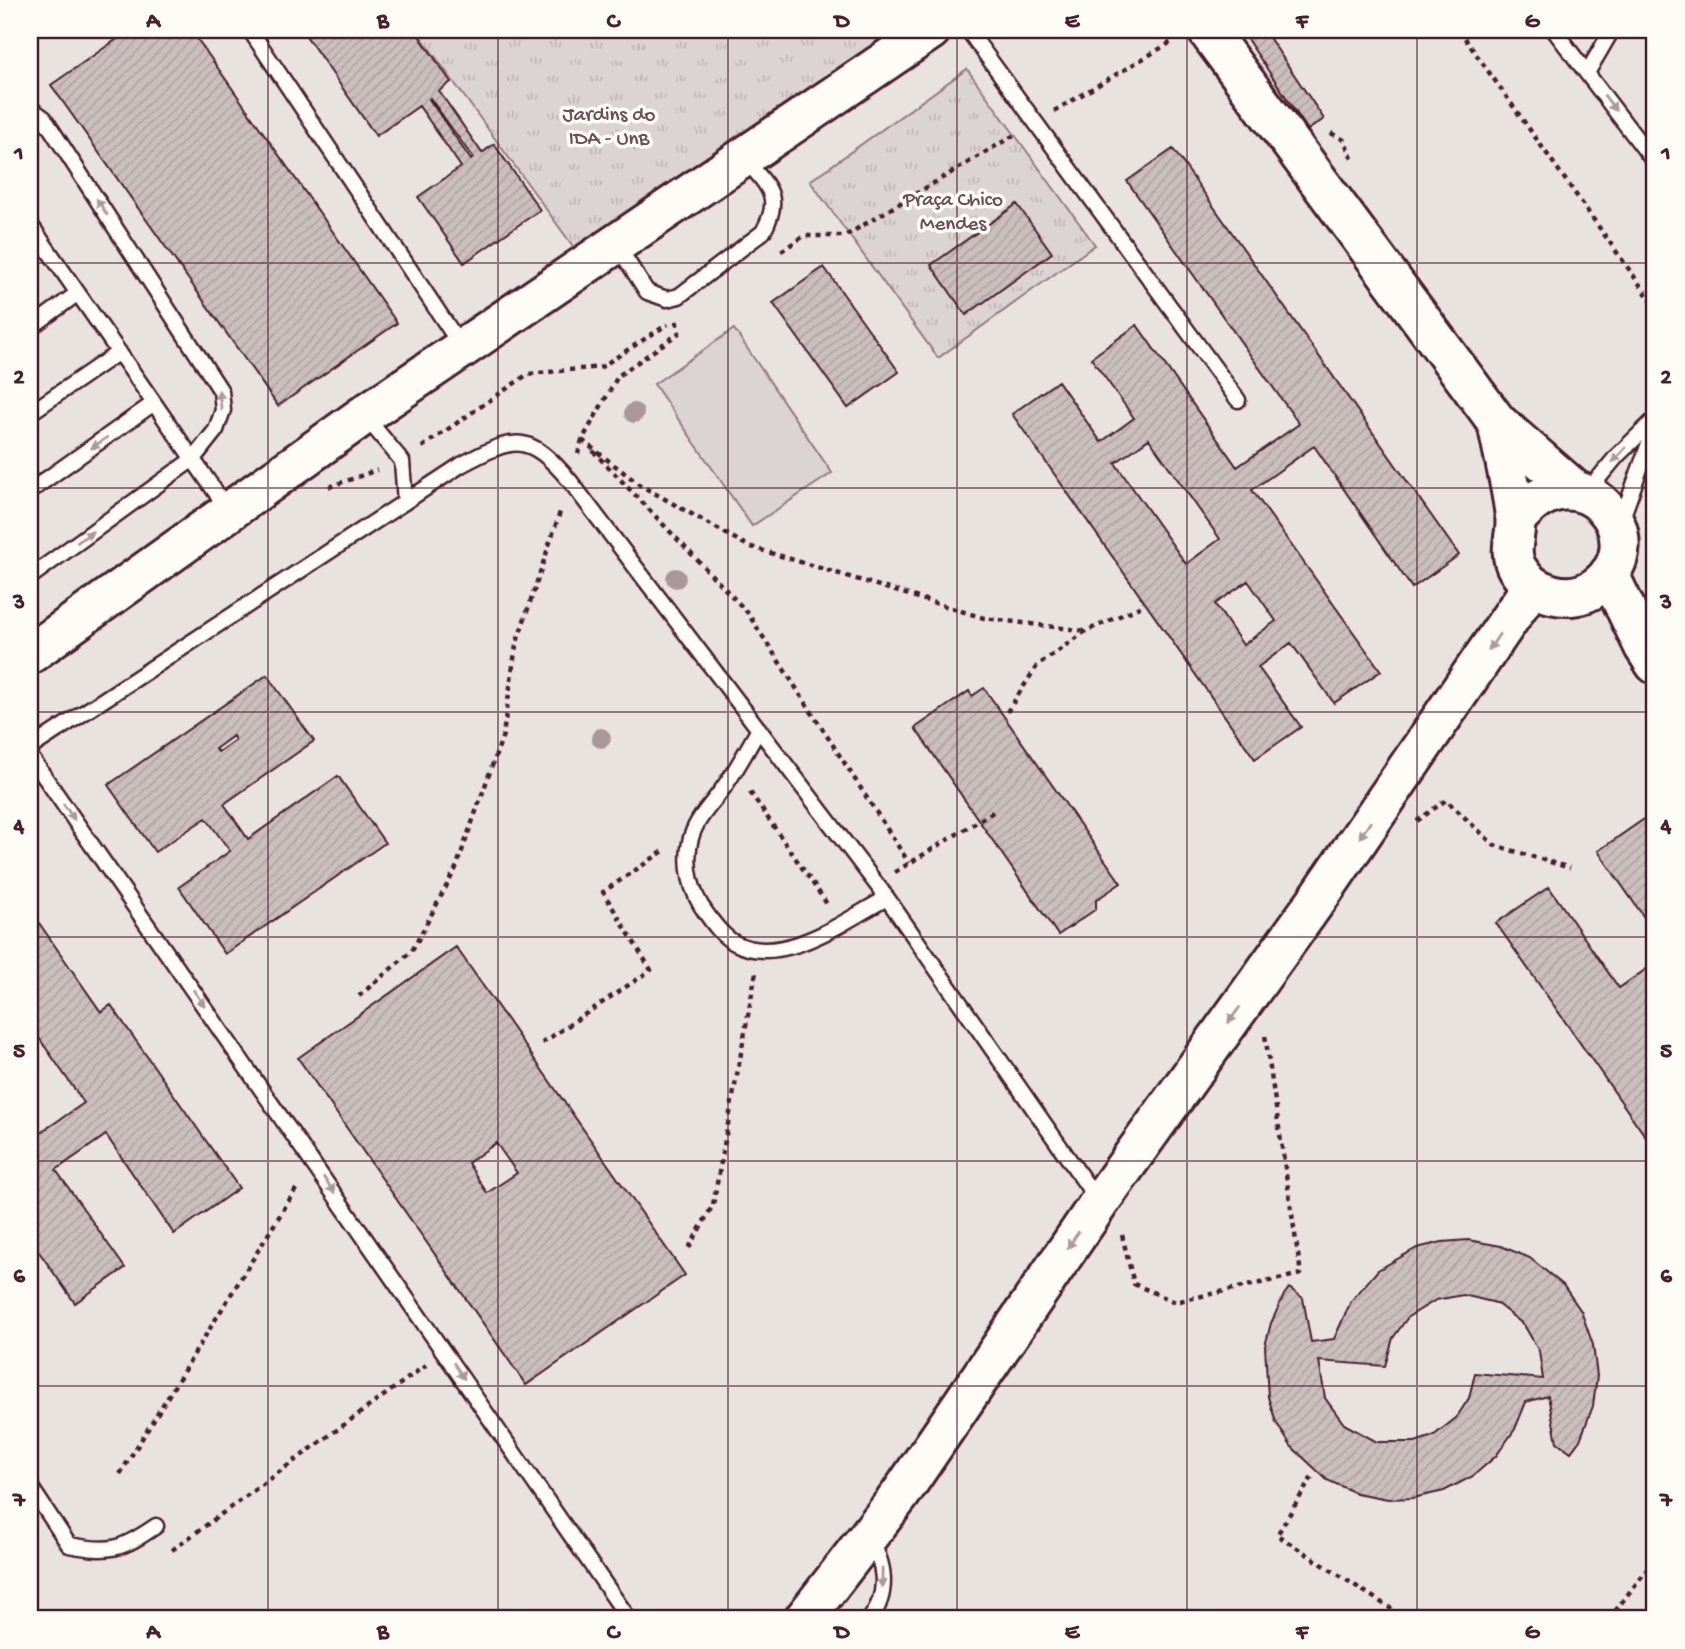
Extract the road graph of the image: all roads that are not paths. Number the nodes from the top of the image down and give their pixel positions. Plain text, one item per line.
1 (250, 30) edge
2 (931, 30) edge
3 (968, 30) edge
4 (1554, 30) edge
5 (1612, 30) edge
6 (1194, 33) edge
7 (1587, 73) junction
8 (30, 108) edge
9 (745, 159) junction
10 (1655, 163) edge
11 (30, 224) edge
12 (35, 243) edge
13 (616, 244) junction
14 (78, 293) junction
15 (30, 328) edge
16 (463, 348) junction
17 (119, 352) junction
18 (1238, 400) dead end
19 (155, 403) junction
20 (30, 414) edge
21 (364, 415) junction
22 (1655, 419) edge
23 (1497, 422) junction
24 (1655, 427) edge
25 (193, 459) junction
26 (30, 491) edge
27 (1580, 492) junction
28 (405, 502) junction
29 (229, 511) junction
30 (1516, 520) junction
31 (1619, 529) junction
32 (1609, 574) junction
33 (30, 577) edge
34 (1532, 586) junction
35 (1576, 596) junction
36 (30, 654) edge
37 (1650, 655) edge
38 (759, 729) junction
39 (30, 748) edge
40 (30, 755) edge
41 (887, 898) junction
42 (1109, 1213) junction
43 (30, 1486) edge
44 (156, 1526) dead end
45 (867, 1537) junction
46 (629, 1619) edge
47 (804, 1619) edge
48 (870, 1619) edge

1 - 16 lane
2 - 9 street
3 - 18 lane
4 - 7 lane
5 - 7 lane
6 - 23 street
7 -> 10 lane
25 -> 8 lane
9 - 13 street
9 - 13 lane
11 - 12 lane
12 - 14 lane
13 - 16 street
14 - 15 lane
14 - 17 lane
16 - 21 street
17 - 19 lane
17 - 20 lane
19 - 25 lane
19 -> 26 lane
21 - 28 lane
21 - 29 street
22 -> 27 lane
23 - 27 street
23 - 30 street
24 - 31 lane
25 - 29 lane
33 -> 25 lane
27 - 30 street
27 - 31 street
28 - 38 lane
28 - 39 lane
29 - 36 street
30 - 34 street
31 - 32 street
32 - 35 street
32 - 37 street
34 - 35 street
34 -> 42 street
35 - 37 street
38 - 41 lane
38 - 41 lane
40 -> 46 lane
41 - 42 lane
42 -> 45 street
43 - 44 lane
45 - 47 street
45 -> 48 lane

